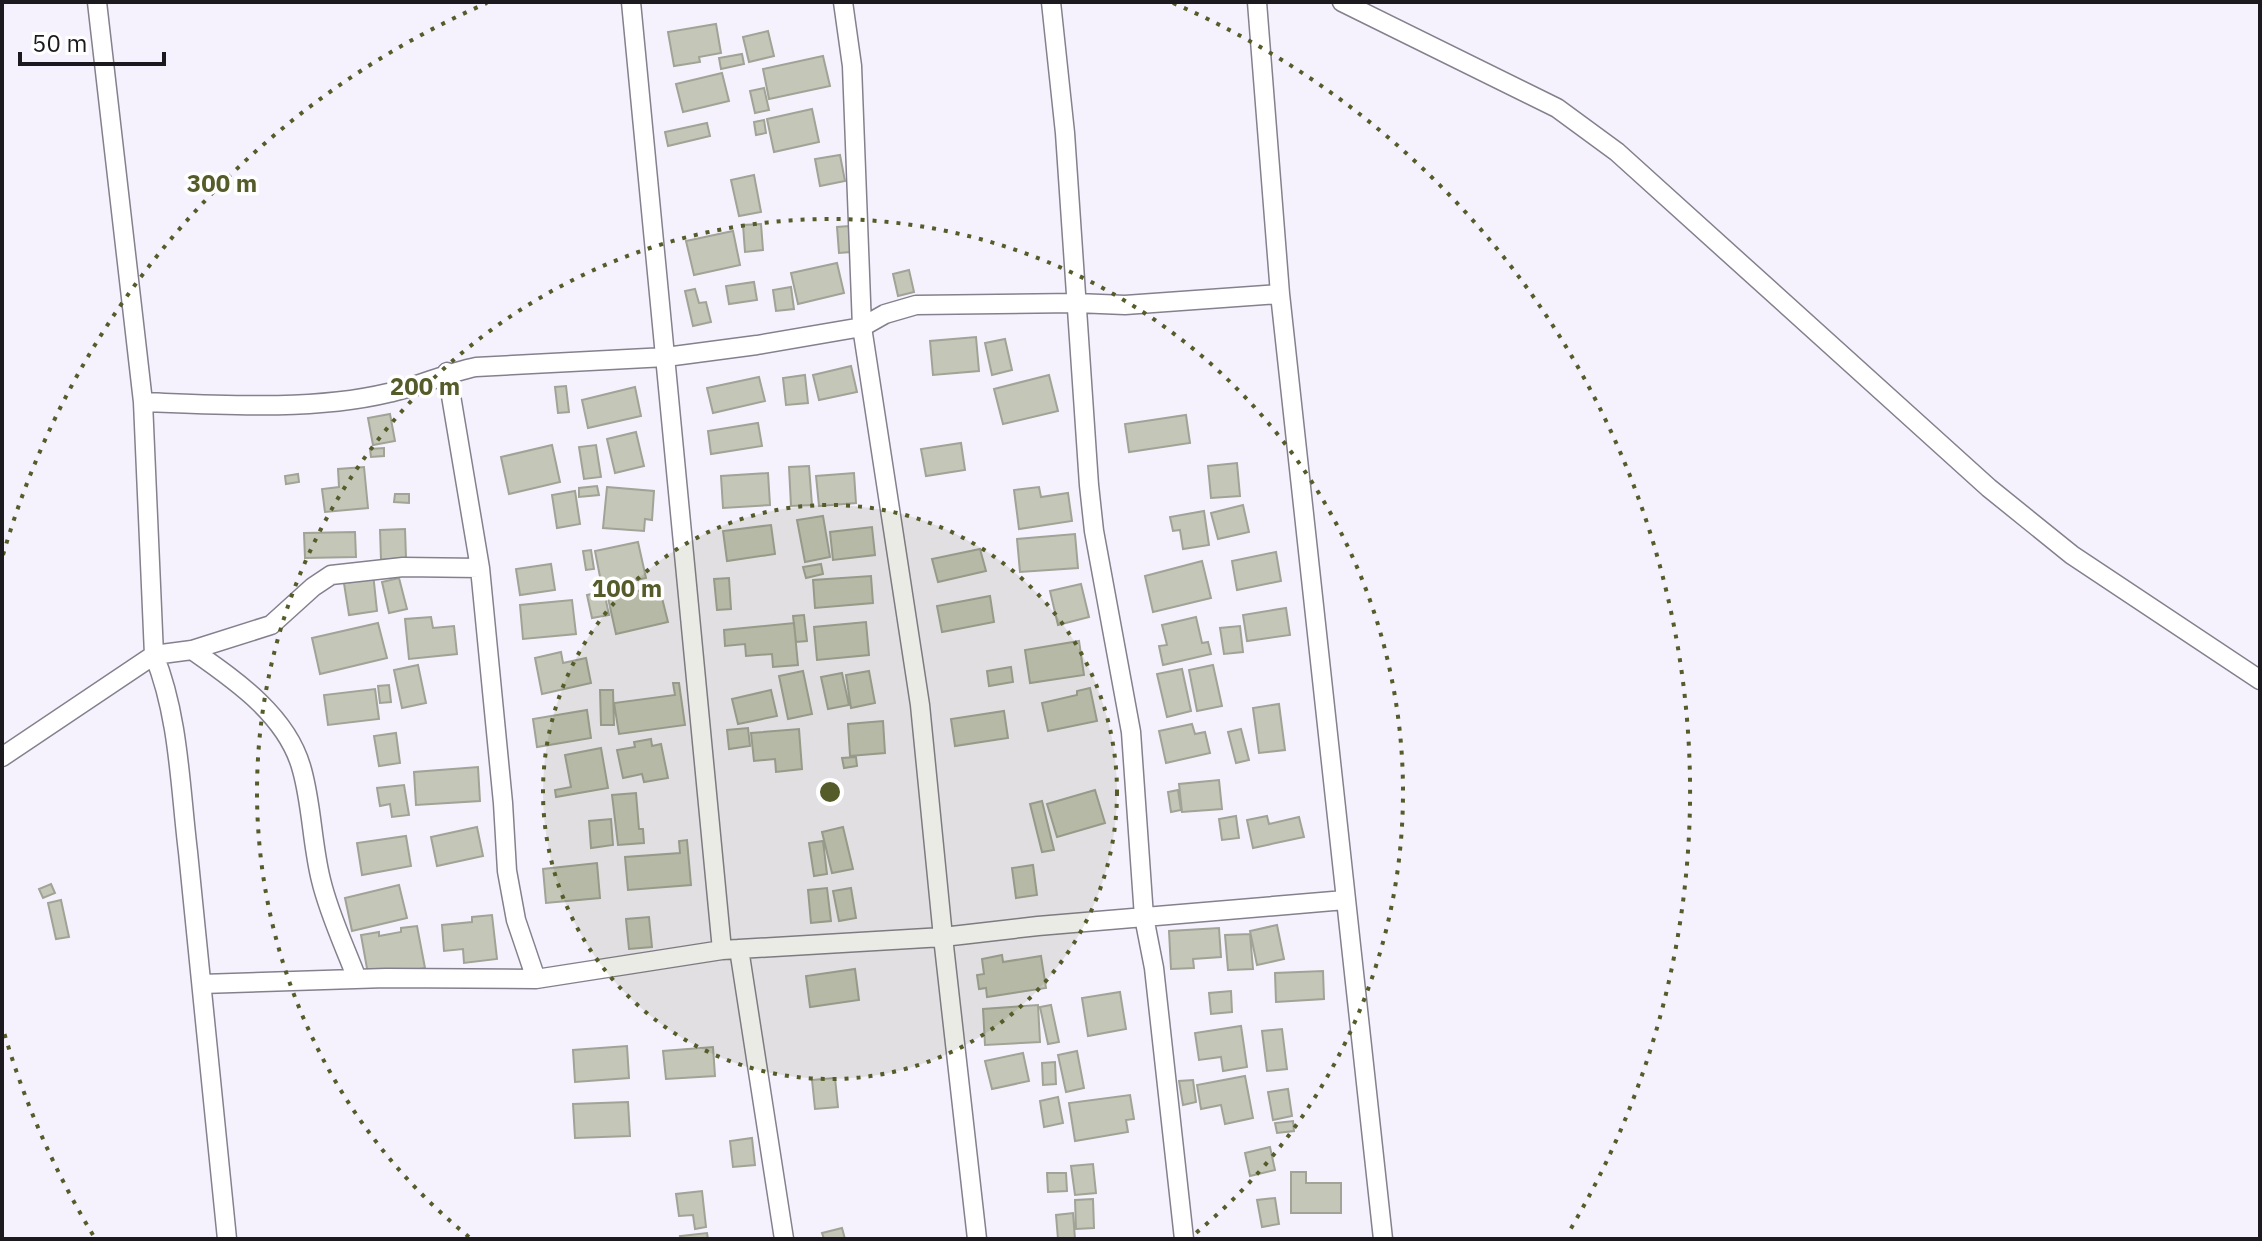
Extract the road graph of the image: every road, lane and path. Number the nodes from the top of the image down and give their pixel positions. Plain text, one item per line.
1 (97, 2) edge
2 (631, 2) edge
3 (843, 2) edge
4 (1051, 2) edge
5 (1257, 2) edge
6 (1342, 2) edge
7 (1280, 294) junction
8 (1076, 303) junction
9 (862, 327) junction
10 (666, 357) junction
11 (476, 367) junction
12 (447, 372) junction
13 (143, 402) junction
14 (455, 410) junction
15 (480, 568) junction
16 (192, 650) junction
17 (154, 655) junction
18 (2260, 680) edge
19 (2, 757) edge
20 (1345, 900) junction
21 (1144, 917) junction
22 (943, 937) junction
23 (731, 949) junction
24 (357, 979) junction
25 (536, 979) junction
26 (202, 984) junction
27 (227, 1239) edge
28 (784, 1239) edge
29 (977, 1239) edge
30 (1184, 1239) edge
31 (1383, 1239) edge

1 - 13 street
2 - 10 street
3 - 9 street
4 - 8 street
5 - 7 street
6 - 18 street
7 - 8 street
7 - 20 street
8 - 9 street
8 - 21 street
9 - 10 street
9 - 22 street
10 - 11 street
10 - 23 street
11 - 12 street
11 - 14 street
12 - 13 street
12 - 14 street
13 - 17 street
14 - 15 street
15 - 16 street
15 - 25 street
16 - 17 street
16 - 24 street
17 - 19 street
17 - 26 street
20 - 21 street
20 - 31 street
21 - 22 street
21 - 30 street
22 - 23 street
22 - 29 street
23 - 25 street
23 - 28 street
24 - 25 street
24 - 26 street
26 - 27 street

